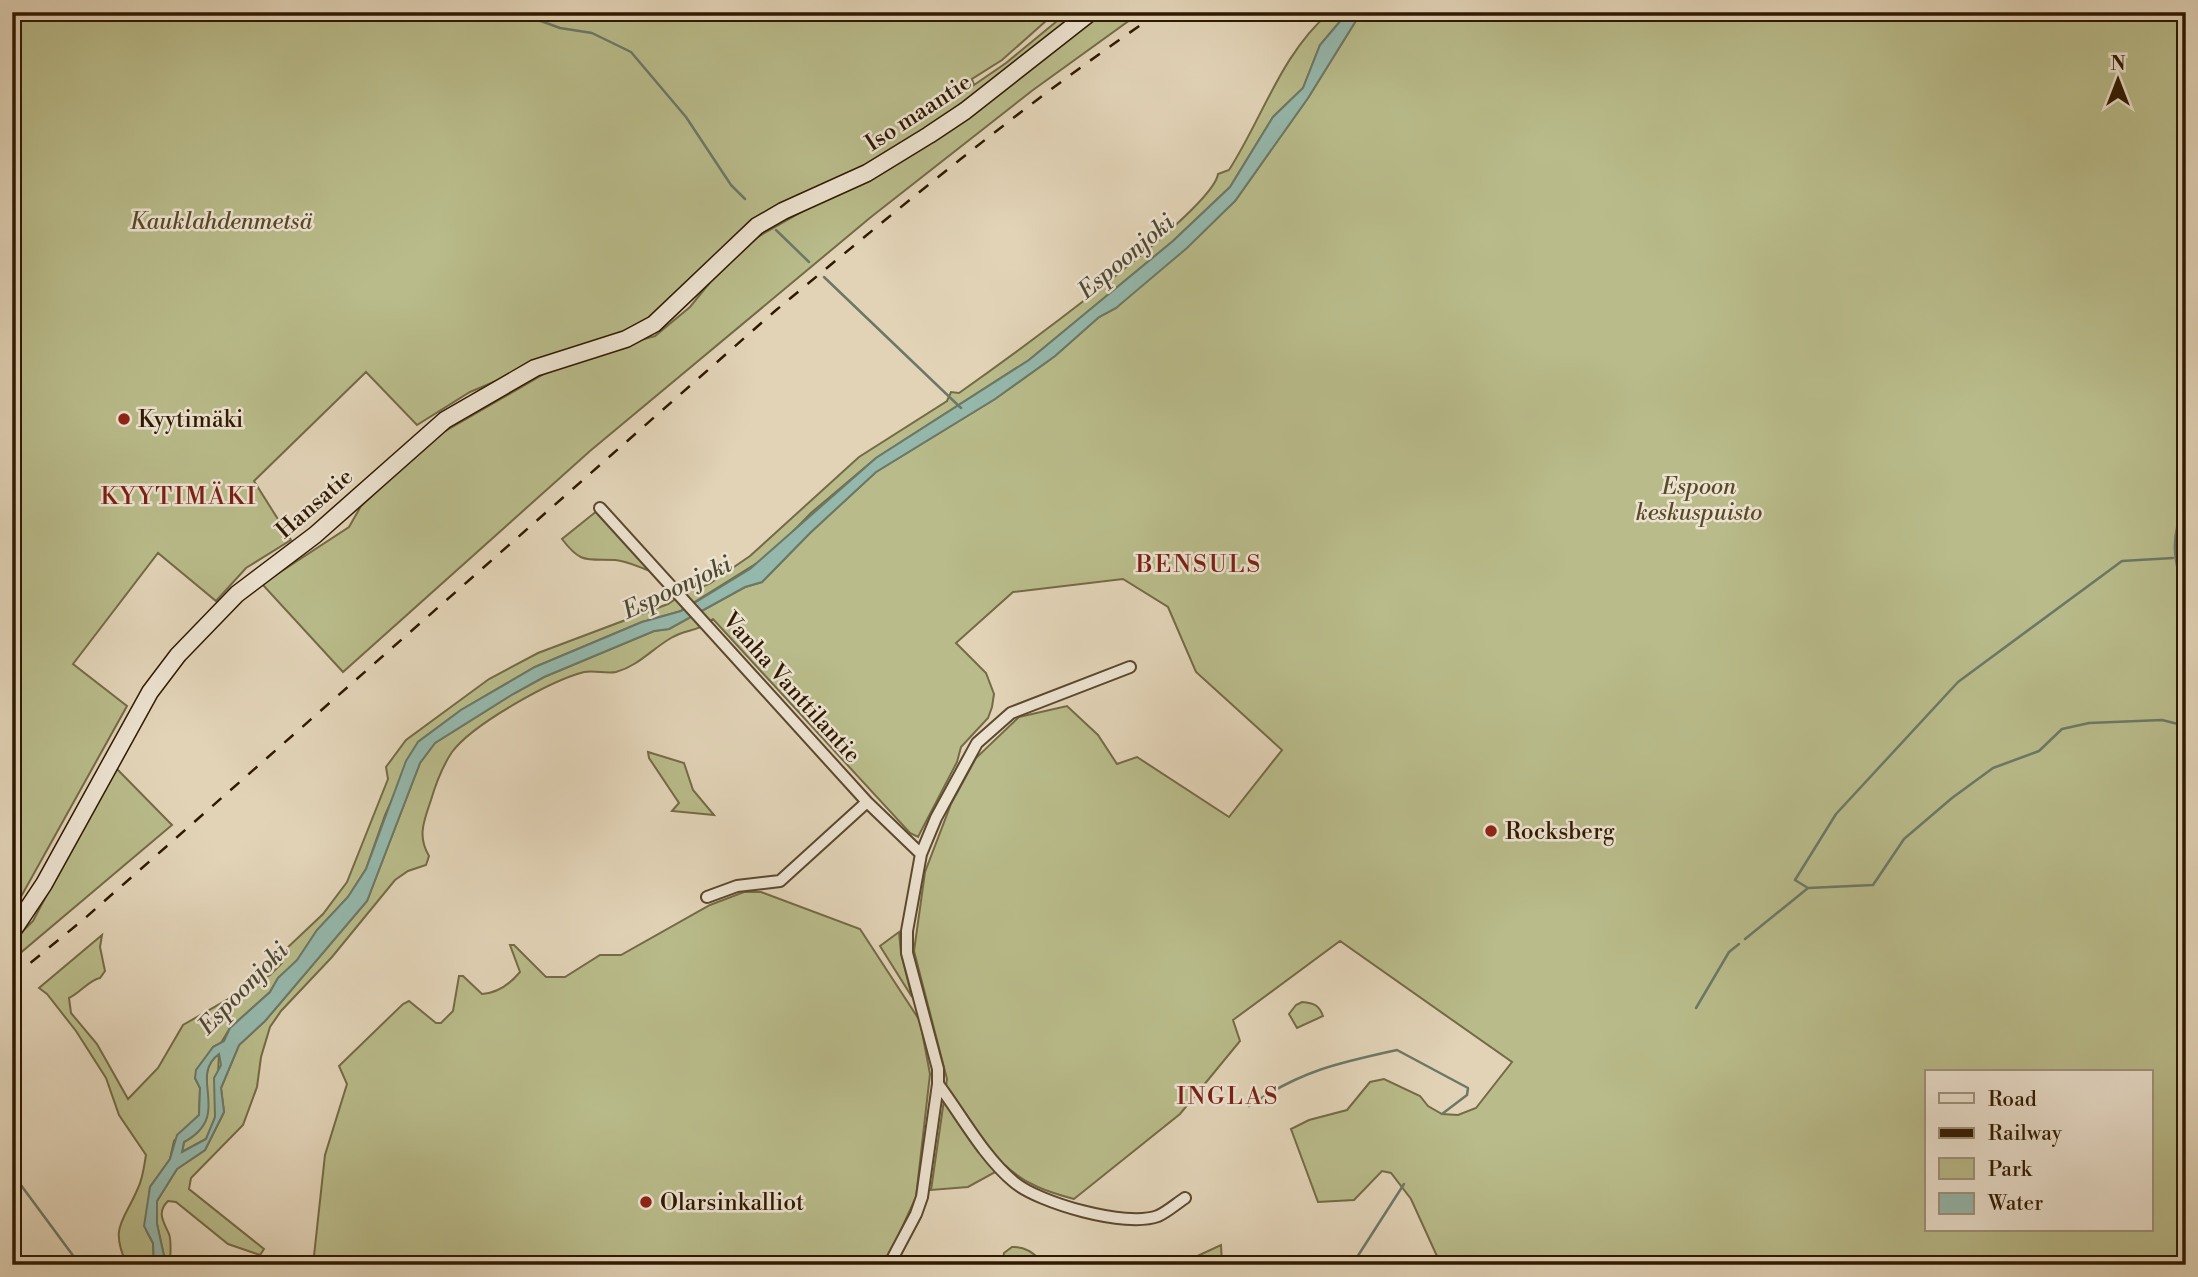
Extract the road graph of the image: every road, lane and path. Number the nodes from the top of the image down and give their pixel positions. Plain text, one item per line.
1 (1091, 12) edge
2 (757, 226) joint
3 (600, 508) dead end
4 (1130, 667) dead end
5 (867, 802) junction
6 (920, 854) junction
7 (707, 898) dead end
8 (12, 933) edge
9 (938, 1084) junction
10 (1185, 1198) dead end
11 (889, 1265) edge

1 - 2 main road, Iso maantie
2 - 8 main road, Hansatie
3 - 5 street, Vanha Vanttilantie
4 - 6 street
5 - 6 street, Vanha Vanttilantie
5 - 7 street
6 - 9 street
9 - 10 street
9 - 11 street

